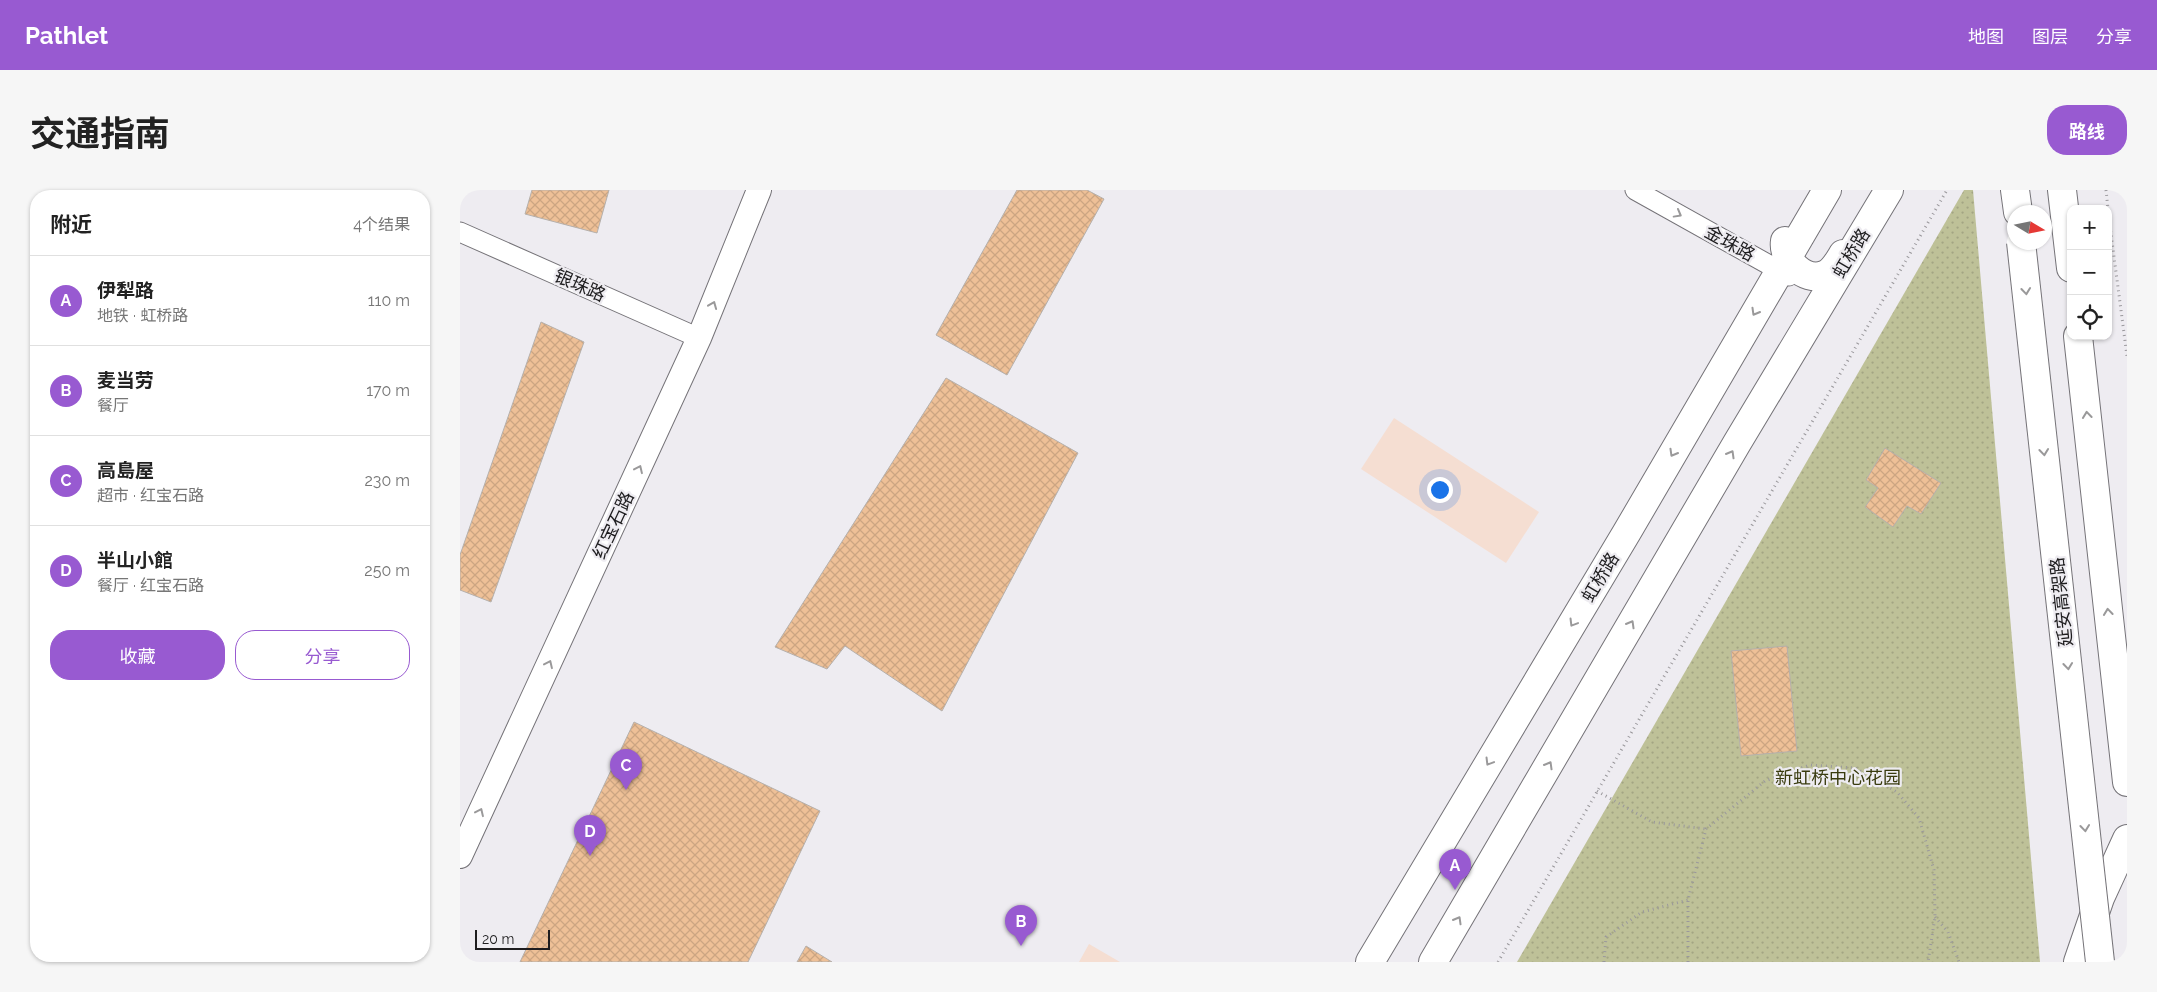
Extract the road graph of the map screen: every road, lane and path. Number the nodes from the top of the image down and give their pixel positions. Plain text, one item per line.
1 (759, 190) edge
2 (1635, 190) edge
3 (1815, 190) edge
4 (1827, 190) edge
5 (1889, 190) edge
6 (1947, 190) edge
7 (2015, 190) edge
8 (2062, 190) edge
9 (2106, 190) edge
10 (2017, 205) edge
11 (2108, 205) edge
12 (1873, 216) junction
13 (460, 232) edge
14 (2112, 241) edge
15 (2022, 250) edge
16 (2069, 250) edge
17 (1783, 264) junction
18 (1825, 296) junction
19 (700, 338) junction
20 (2078, 340) edge
21 (2127, 356) edge
22 (2127, 782) edge
23 (1597, 791) junction
24 (1706, 829) junction
25 (2127, 839) edge
26 (460, 856) edge
27 (1688, 900) junction
28 (1935, 916) junction
29 (1370, 962) edge
30 (1433, 962) edge
31 (1498, 962) edge
32 (1604, 962) edge
33 (1688, 962) edge
34 (1928, 962) edge
35 (1959, 962) edge
36 (2078, 962) edge
37 (2100, 962) edge

19 -> 1 street, 红宝石路
2 -> 17 street, 金珠路
3 - 17 main road
4 - 17 main road, 虹桥路
5 - 12 main road, 虹桥路
6 - 23 path
7 - 10 main road
8 - 16 main road
9 - 11 path
12 - 17 main road
12 - 18 main road, 虹桥路
13 - 19 street, 银珠路
14 - 21 path
15 -> 37 main road, 延安高架路, bridge
17 - 18 street, 金珠路
17 -> 29 main road, 虹桥路
30 -> 18 main road, 虹桥路
26 -> 19 street, 红宝石路
22 -> 20 main road
23 - 24 path
23 - 31 path
24 - 27 path
24 - 28 path
25 - 36 main road
27 - 32 path
27 - 33 path
28 - 34 path
28 - 35 path

